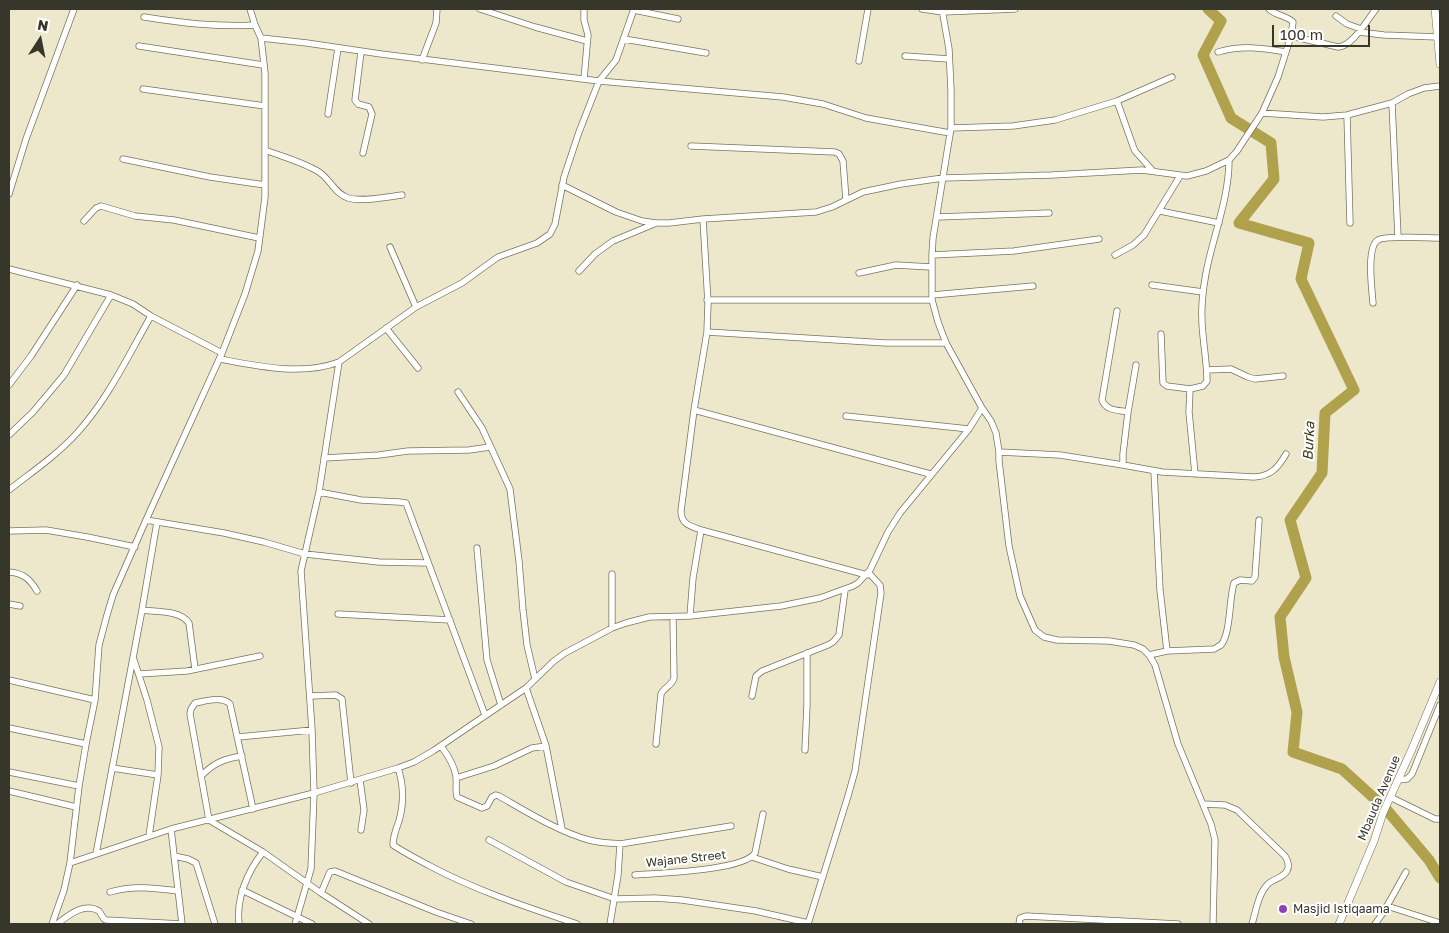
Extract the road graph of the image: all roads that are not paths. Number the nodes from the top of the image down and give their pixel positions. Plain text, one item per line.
1 (74, 9) edge
2 (250, 9) edge
3 (437, 9) edge
4 (480, 9) edge
5 (584, 9) edge
6 (634, 9) edge
7 (868, 9) edge
8 (922, 9) edge
9 (1015, 9) edge
10 (1269, 9) edge
11 (1376, 9) edge
12 (1435, 9) edge
13 (942, 10) edge
14 (1336, 16) dead end
15 (144, 17) dead end
16 (678, 19) dead end
17 (255, 25) junction
18 (1438, 25) edge
19 (1360, 30) junction
20 (1291, 36) junction
21 (261, 38) junction
22 (1438, 38) junction
23 (624, 39) junction
24 (587, 41) junction
25 (139, 46) dead end
26 (338, 48) junction
27 (361, 52) junction
28 (1218, 52) dead end
29 (1286, 52) junction
30 (706, 53) dead end
31 (905, 56) dead end
32 (950, 59) junction
33 (422, 60) junction
34 (859, 61) dead end
35 (1440, 64) edge
36 (263, 65) junction
37 (1172, 77) dead end
38 (584, 79) junction
39 (599, 81) junction
40 (1440, 86) edge
41 (144, 89) dead end
42 (1116, 101) junction
43 (1392, 103) junction
44 (265, 106) junction
45 (1262, 113) junction
46 (328, 114) dead end
47 (1347, 115) junction
48 (950, 130) junction
49 (690, 146) dead end
50 (265, 150) junction
51 (363, 153) dead end
52 (123, 159) dead end
53 (1229, 160) junction
54 (12, 171) edge
55 (1153, 171) junction
56 (1180, 176) junction
57 (943, 178) junction
58 (265, 185) junction
59 (562, 185) junction
60 (9, 194) edge
61 (402, 195) dead end
62 (846, 200) junction
63 (1160, 211) junction
64 (1049, 213) dead end
65 (937, 217) junction
66 (702, 219) junction
67 (84, 221) dead end
68 (656, 223) junction
69 (1219, 223) junction
70 (1350, 223) dead end
71 (259, 238) junction
72 (1398, 238) junction
73 (1440, 238) edge
74 (1098, 239) dead end
75 (390, 247) dead end
76 (932, 255) junction
77 (1115, 255) dead end
78 (931, 267) junction
79 (9, 269) edge
80 (579, 271) dead end
81 (859, 273) dead end
82 (77, 285) junction
83 (1152, 285) dead end
84 (1033, 286) dead end
85 (1203, 292) junction
86 (111, 295) junction
87 (932, 297) junction
88 (707, 300) junction
89 (1373, 303) dead end
90 (416, 307) junction
91 (1117, 311) dead end
92 (151, 316) junction
93 (386, 328) junction
94 (707, 332) junction
95 (1161, 334) dead end
96 (946, 343) junction
97 (221, 356) junction
98 (339, 362) junction
99 (1136, 365) dead end
100 (418, 368) dead end
101 (1207, 370) junction
102 (1283, 376) dead end
103 (9, 385) edge
104 (1190, 389) junction
105 (458, 392) dead end
106 (982, 408) junction
107 (694, 410) junction
108 (1128, 412) junction
109 (846, 416) dead end
110 (969, 429) junction
111 (9, 435) edge
112 (490, 447) junction
113 (999, 452) junction
114 (1286, 454) dead end
115 (324, 458) junction
116 (1123, 465) junction
117 (1154, 471) junction
118 (930, 474) junction
119 (1195, 474) junction
120 (9, 490) edge
121 (319, 492) junction
122 (146, 520) junction
123 (1260, 520) dead end
124 (158, 522) junction
125 (701, 530) junction
126 (9, 531) edge
127 (135, 547) junction
128 (477, 548) dead end
129 (305, 554) junction
130 (428, 563) junction
131 (9, 572) edge
132 (867, 573) junction
133 (612, 574) dead end
134 (845, 590) junction
135 (37, 591) dead end
136 (9, 604) edge
137 (20, 606) dead end
138 (142, 610) junction
139 (338, 614) dead end
140 (690, 616) junction
141 (673, 617) junction
142 (450, 620) junction
143 (612, 628) junction
144 (1167, 651) junction
145 (807, 653) junction
146 (1149, 655) junction
147 (260, 656) dead end
148 (133, 658) junction
149 (196, 670) junction
150 (139, 674) junction
151 (9, 680) edge
152 (535, 680) junction
153 (1440, 682) edge
154 (526, 688) junction
155 (310, 696) junction
156 (752, 696) dead end
157 (95, 700) junction
158 (501, 705) junction
159 (1440, 705) edge
160 (485, 715) junction
161 (9, 728) edge
162 (312, 730) junction
163 (238, 737) junction
164 (86, 744) junction
165 (656, 744) dead end
166 (441, 746) junction
167 (546, 746) junction
168 (805, 750) dead end
169 (242, 756) junction
170 (112, 768) junction
171 (398, 768) junction
172 (9, 772) edge
173 (158, 775) junction
174 (201, 776) junction
175 (456, 778) junction
176 (360, 780) junction
177 (1398, 780) junction
178 (351, 783) junction
179 (79, 786) junction
180 (9, 791) edge
181 (314, 793) junction
182 (1390, 797) junction
183 (1202, 804) junction
184 (76, 807) junction
185 (253, 809) junction
186 (763, 814) dead end
187 (1440, 818) edge
188 (209, 820) junction
189 (731, 826) dead end
190 (171, 829) junction
191 (562, 829) junction
192 (361, 830) dead end
193 (149, 836) junction
194 (489, 840) dead end
195 (620, 844) junction
196 (263, 852) junction
197 (96, 854) junction
198 (174, 856) junction
199 (752, 857) junction
200 (70, 863) junction
201 (1406, 872) dead end
202 (634, 874) dead end
203 (823, 877) junction
204 (307, 883) junction
205 (242, 890) junction
206 (178, 891) junction
207 (110, 892) dead end
208 (321, 893) junction
209 (615, 899) junction
210 (1387, 906) junction
211 (296, 916) junction
212 (1440, 922) edge
213 (52, 924) edge
214 (57, 924) edge
215 (182, 924) edge
216 (215, 924) edge
217 (239, 924) edge
218 (295, 924) edge
219 (312, 924) edge
220 (369, 924) edge
221 (471, 924) edge
222 (578, 924) edge
223 (610, 924) edge
224 (808, 924) edge
225 (1019, 924) edge
226 (1178, 924) edge
227 (1213, 924) edge
228 (1252, 924) edge
229 (1340, 924) edge
230 (1375, 924) edge

1 - 54 street
2 - 17 street
3 - 33 street
4 - 24 street
5 - 24 street
6 - 16 street
6 - 23 street
7 - 34 street
8 - 13 street
9 - 13 street
10 - 20 street
11 - 19 street
12 - 18 street
13 - 32 street
14 - 19 street
15 - 17 street
17 - 21 street
18 - 22 street
19 - 20 street
19 - 22 street
20 - 29 street
21 - 26 street
21 - 36 street
22 - 35 street
23 - 30 street
23 - 39 street
24 - 38 street
25 - 36 street
26 - 27 street
26 - 46 street
27 - 33 street
27 - 51 street
28 - 29 street
29 - 45 street
31 - 32 street
32 - 48 street
33 - 38 street
36 - 44 street
37 - 42 street
38 - 39 street
39 - 48 street
39 - 59 street
40 - 43 street
41 - 44 street
42 - 48 street
42 - 55 street
43 - 47 street
43 - 72 street
44 - 50 street
45 - 47 street
45 - 53 street
47 - 70 street
48 - 57 street
49 - 62 street
50 - 58 street
50 - 61 street
52 - 58 street
53 - 56 street
53 - 69 street
54 - 60 street
55 - 56 street
55 - 57 street
56 - 63 street
57 - 62 street
57 - 65 street
58 - 71 street
59 - 68 street
59 - 90 street
62 - 66 street
63 - 69 street
63 - 77 street
64 - 65 street
65 - 76 street
66 - 68 street
66 - 88 street
67 - 71 street
68 - 80 street
69 - 85 street
71 - 97 street
72 - 73 street
72 - 89 street
74 - 76 street
75 - 90 street
76 - 78 street
78 - 81 street
78 - 87 street
79 - 82 street
82 - 86 street
82 - 103 street
83 - 85 street
84 - 87 street
85 - 101 street
86 - 92 street
86 - 111 street
87 - 88 street
87 - 96 street
88 - 94 street
90 - 93 street
91 - 108 street
92 - 97 street
92 - 120 street
93 - 98 street
93 - 100 street
94 - 96 street
94 - 107 street
95 - 104 street
96 - 106 street
97 - 98 street
97 - 122 street
98 - 115 street
99 - 108 street
101 - 102 street
101 - 104 street
104 - 119 street
105 - 112 street
106 - 110 street
106 - 113 street
107 - 118 street
107 - 125 street
108 - 116 street
109 - 110 street
110 - 118 street
112 - 115 street
112 - 152 street
113 - 116 street
113 - 146 street
114 - 119 street
115 - 121 street
116 - 117 street
117 - 119 street
117 - 144 street
118 - 132 street
121 - 129 street
121 - 130 street
122 - 124 street
122 - 127 street
123 - 144 street
124 - 129 street
124 - 138 street
125 - 132 street
125 - 140 street
126 - 127 street
127 - 157 street
128 - 158 street
129 - 130 street
129 - 155 street
130 - 142 street
131 - 135 street
132 - 134 street
132 - 203 street
133 - 143 street
134 - 140 street
134 - 145 street
136 - 137 street
138 - 148 street
138 - 149 street
139 - 142 street
140 - 141 street
141 - 143 street
141 - 165 street
142 - 160 street
143 - 152 street
144 - 146 street
145 - 156 street
145 - 168 street
146 - 183 street
147 - 149 street
148 - 150 street
148 - 170 street
149 - 150 street
150 - 173 street
151 - 157 street
152 - 154 street
153 - 177 street, Mbauda Avenue
154 - 158 street
154 - 167 street
155 - 162 street
155 - 178 street
157 - 164 street
158 - 160 street
159 - 177 street
160 - 166 street
161 - 164 street
162 - 163 street
162 - 181 street
163 - 169 street
163 - 174 street
164 - 179 street
166 - 171 street
166 - 175 street
167 - 175 street
167 - 191 street
169 - 174 street
169 - 185 street
170 - 173 street
170 - 197 street
171 - 176 street
171 - 222 street
172 - 179 street
173 - 193 street
174 - 188 street
175 - 191 street
176 - 178 street
176 - 192 street
177 - 182 street, Mbauda Avenue
178 - 181 street
179 - 184 street
180 - 184 street
181 - 185 street
181 - 204 street
182 - 187 street
182 - 229 street, Mbauda Avenue
183 - 227 street
183 - 228 street
184 - 200 street
185 - 188 street
186 - 199 street
188 - 190 street
188 - 196 street
189 - 195 street
190 - 193 street
190 - 198 street
191 - 195 street
193 - 197 street
194 - 209 street
195 - 209 street
196 - 204 street
196 - 205 street
197 - 200 street
198 - 206 street
198 - 216 street
199 - 202 street, Wajane Street
199 - 203 street
200 - 213 street
201 - 210 street
203 - 224 street
204 - 208 street
204 - 211 street
205 - 211 street
205 - 217 street
206 - 207 street
206 - 215 street
208 - 220 street
208 - 221 street
209 - 223 street
209 - 224 street
210 - 212 street
210 - 230 street
211 - 218 street
211 - 219 street
214 - 215 street
225 - 226 street

